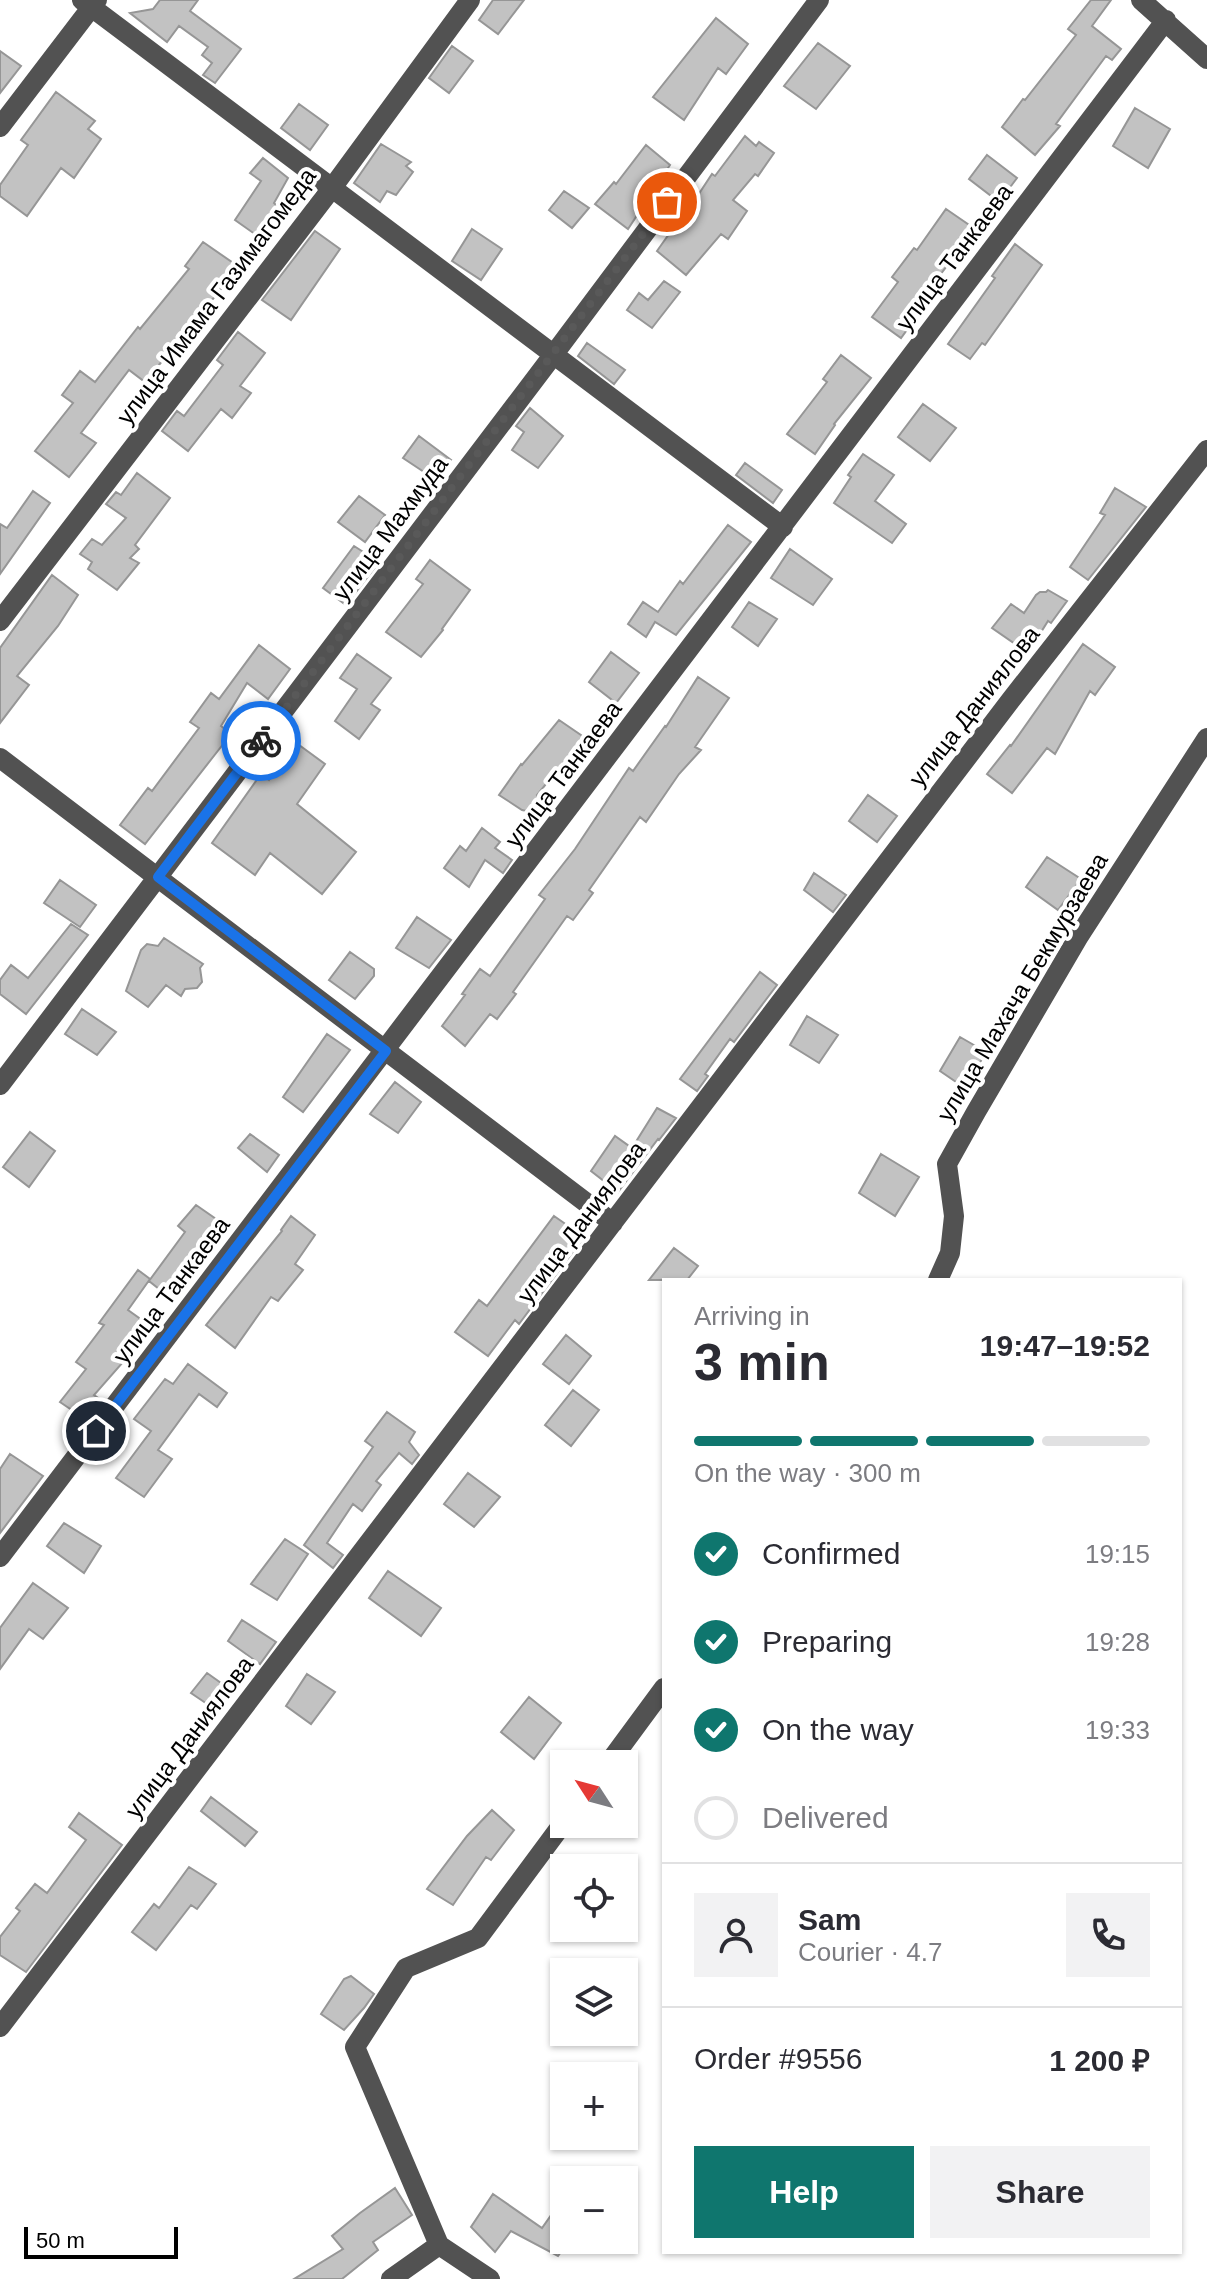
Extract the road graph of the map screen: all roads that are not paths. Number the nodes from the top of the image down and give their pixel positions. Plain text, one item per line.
1 (470, 0) edge
2 (819, 0) edge
3 (1141, 0) edge
4 (90, 2) edge
5 (1166, 20) junction
6 (1207, 59) edge
7 (0, 127) edge
8 (332, 188) junction
9 (554, 354) junction
10 (1207, 450) edge
11 (783, 527) junction
12 (0, 621) edge
13 (1207, 738) edge
14 (0, 758) edge
15 (158, 877) junction
16 (386, 1051) junction
17 (0, 1085) edge
18 (613, 1223) junction
19 (939, 1278) edge
20 (0, 1557) edge
21 (662, 1691) edge
22 (618, 1750) edge
23 (552, 1838) edge
24 (0, 2027) edge
25 (439, 2245) junction
26 (391, 2279) edge
27 (490, 2279) edge

1 - 8 street, улица Имама Газимагомеда
2 - 9 street, улица Махмуда
3 - 5 street
4 - 7 street
4 - 8 street
5 - 6 street
5 - 11 street, улица Танкаева
8 - 9 street
8 - 12 street, улица Имама Газимагомеда
9 - 11 street
9 - 15 street, улица Махмуда
10 - 18 street, улица Даниялова
11 - 16 street, улица Танкаева
13 - 19 street, улица Махача Бекмурзаева
14 - 15 street
15 - 16 street
15 - 17 street, улица Махмуда
16 - 18 street
16 - 20 street, улица Танкаева
18 - 24 street, улица Даниялова
21 - 22 street
23 - 25 street
25 - 26 street
25 - 27 street

